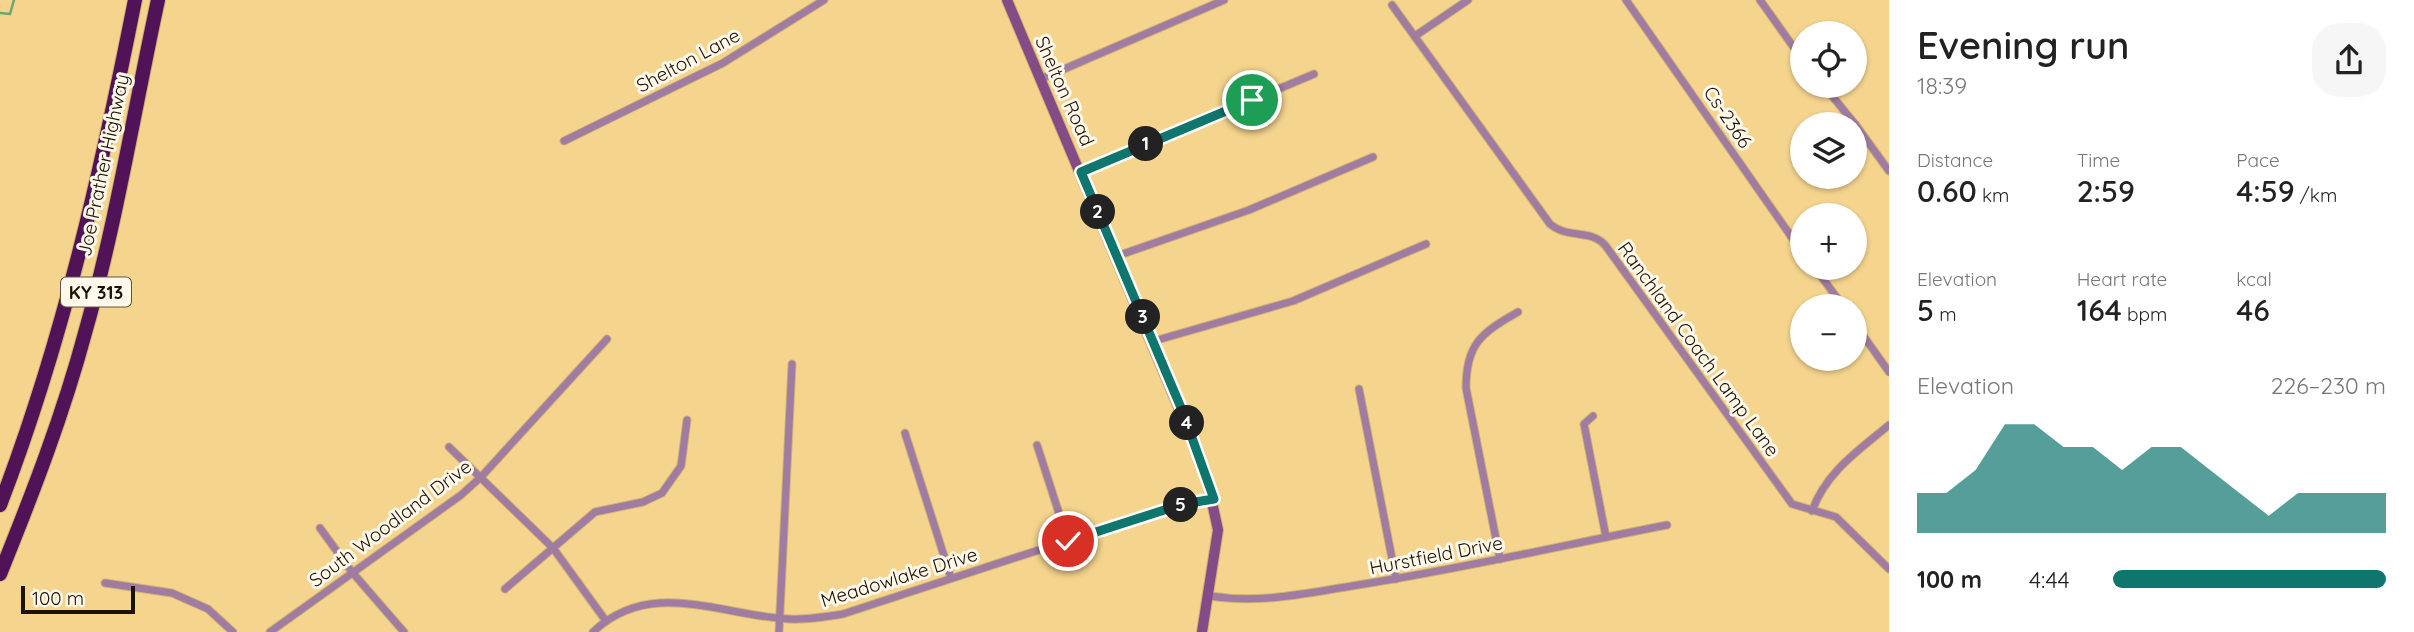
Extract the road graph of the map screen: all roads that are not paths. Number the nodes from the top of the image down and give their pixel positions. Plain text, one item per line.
1 (135, 0) edge
2 (158, 0) edge
3 (824, 0) edge
4 (1007, 0) edge
5 (1224, 0) edge
6 (1468, 0) edge
7 (1626, 0) edge
8 (1760, 0) edge
9 (1392, 5) dead end
10 (1415, 36) junction
11 (1790, 42) edge
12 (1314, 74) dead end
13 (1041, 79) junction
14 (1834, 98) edge
15 (1845, 112) edge
16 (564, 141) dead end
17 (1867, 141) edge
18 (1373, 157) dead end
19 (1889, 171) edge
20 (1081, 172) junction
21 (1790, 235) edge
22 (1426, 244) dead end
23 (1117, 256) junction
24 (1518, 312) dead end
25 (607, 338) dead end
26 (1154, 341) junction
27 (1867, 341) edge
28 (792, 365) dead end
29 (1889, 372) edge
30 (1359, 389) dead end
31 (1593, 416) dead end
32 (687, 420) dead end
33 (1889, 425) edge
34 (905, 433) dead end
35 (1037, 445) dead end
36 (449, 447) dead end
37 (481, 477) junction
38 (1214, 499) junction
39 (0, 505) edge
40 (1812, 511) junction
41 (1667, 525) dead end
42 (320, 528) dead end
43 (1606, 537) junction
44 (1068, 541) junction
45 (552, 548) junction
46 (1500, 559) junction
47 (1889, 569) edge
48 (352, 572) junction
49 (0, 574) edge
50 (951, 578) junction
51 (1396, 579) junction
52 (105, 583) dead end
53 (505, 589) dead end
54 (1210, 596) junction
55 (780, 618) junction
56 (606, 621) junction
57 (233, 632) edge
58 (270, 632) edge
59 (404, 632) edge
60 (593, 632) edge
61 (779, 632) edge
62 (1202, 632) edge

1 - 39 highway, Joe Prather Highway / KY 313
2 - 49 highway, Joe Prather Highway / KY 313
3 - 16 street, Shelton Lane
4 - 13 street, Shelton Road
5 - 13 street
6 - 10 street
7 - 21 street, Cs-2366
8 - 11 street
9 - 10 street, Ranchland Coach Lamp Lane
10 - 40 street, Ranchland Coach Lamp Lane
12 - 20 street
13 - 20 street, Shelton Road
14 - 15 street
17 - 19 street
18 - 23 street
20 - 23 street, Shelton Road
22 - 26 street
23 - 26 street, Shelton Road
24 - 46 street
25 - 37 street, South Woodland Drive
26 - 38 street, Shelton Road
27 - 29 street
28 - 55 street
30 - 51 street
31 - 43 street
32 - 45 street
33 - 40 street
34 - 50 street
35 - 44 street
36 - 37 street
37 - 45 street
37 - 48 street, South Woodland Drive
38 - 44 street, Meadowlake Drive
38 - 54 street, Shelton Road
40 - 47 street, Ranchland Coach Lamp Lane
41 - 43 street, Hurstfield Drive
42 - 48 street
43 - 46 street, Hurstfield Drive
44 - 50 street, Meadowlake Drive
45 - 53 street
45 - 56 street
46 - 51 street, Hurstfield Drive
48 - 58 street, South Woodland Drive
48 - 59 street
50 - 55 street, Meadowlake Drive
51 - 54 street, Hurstfield Drive
52 - 57 street
54 - 62 street, Shelton Road
55 - 56 street, Meadowlake Drive
55 - 61 street
56 - 60 street, Meadowlake Drive

